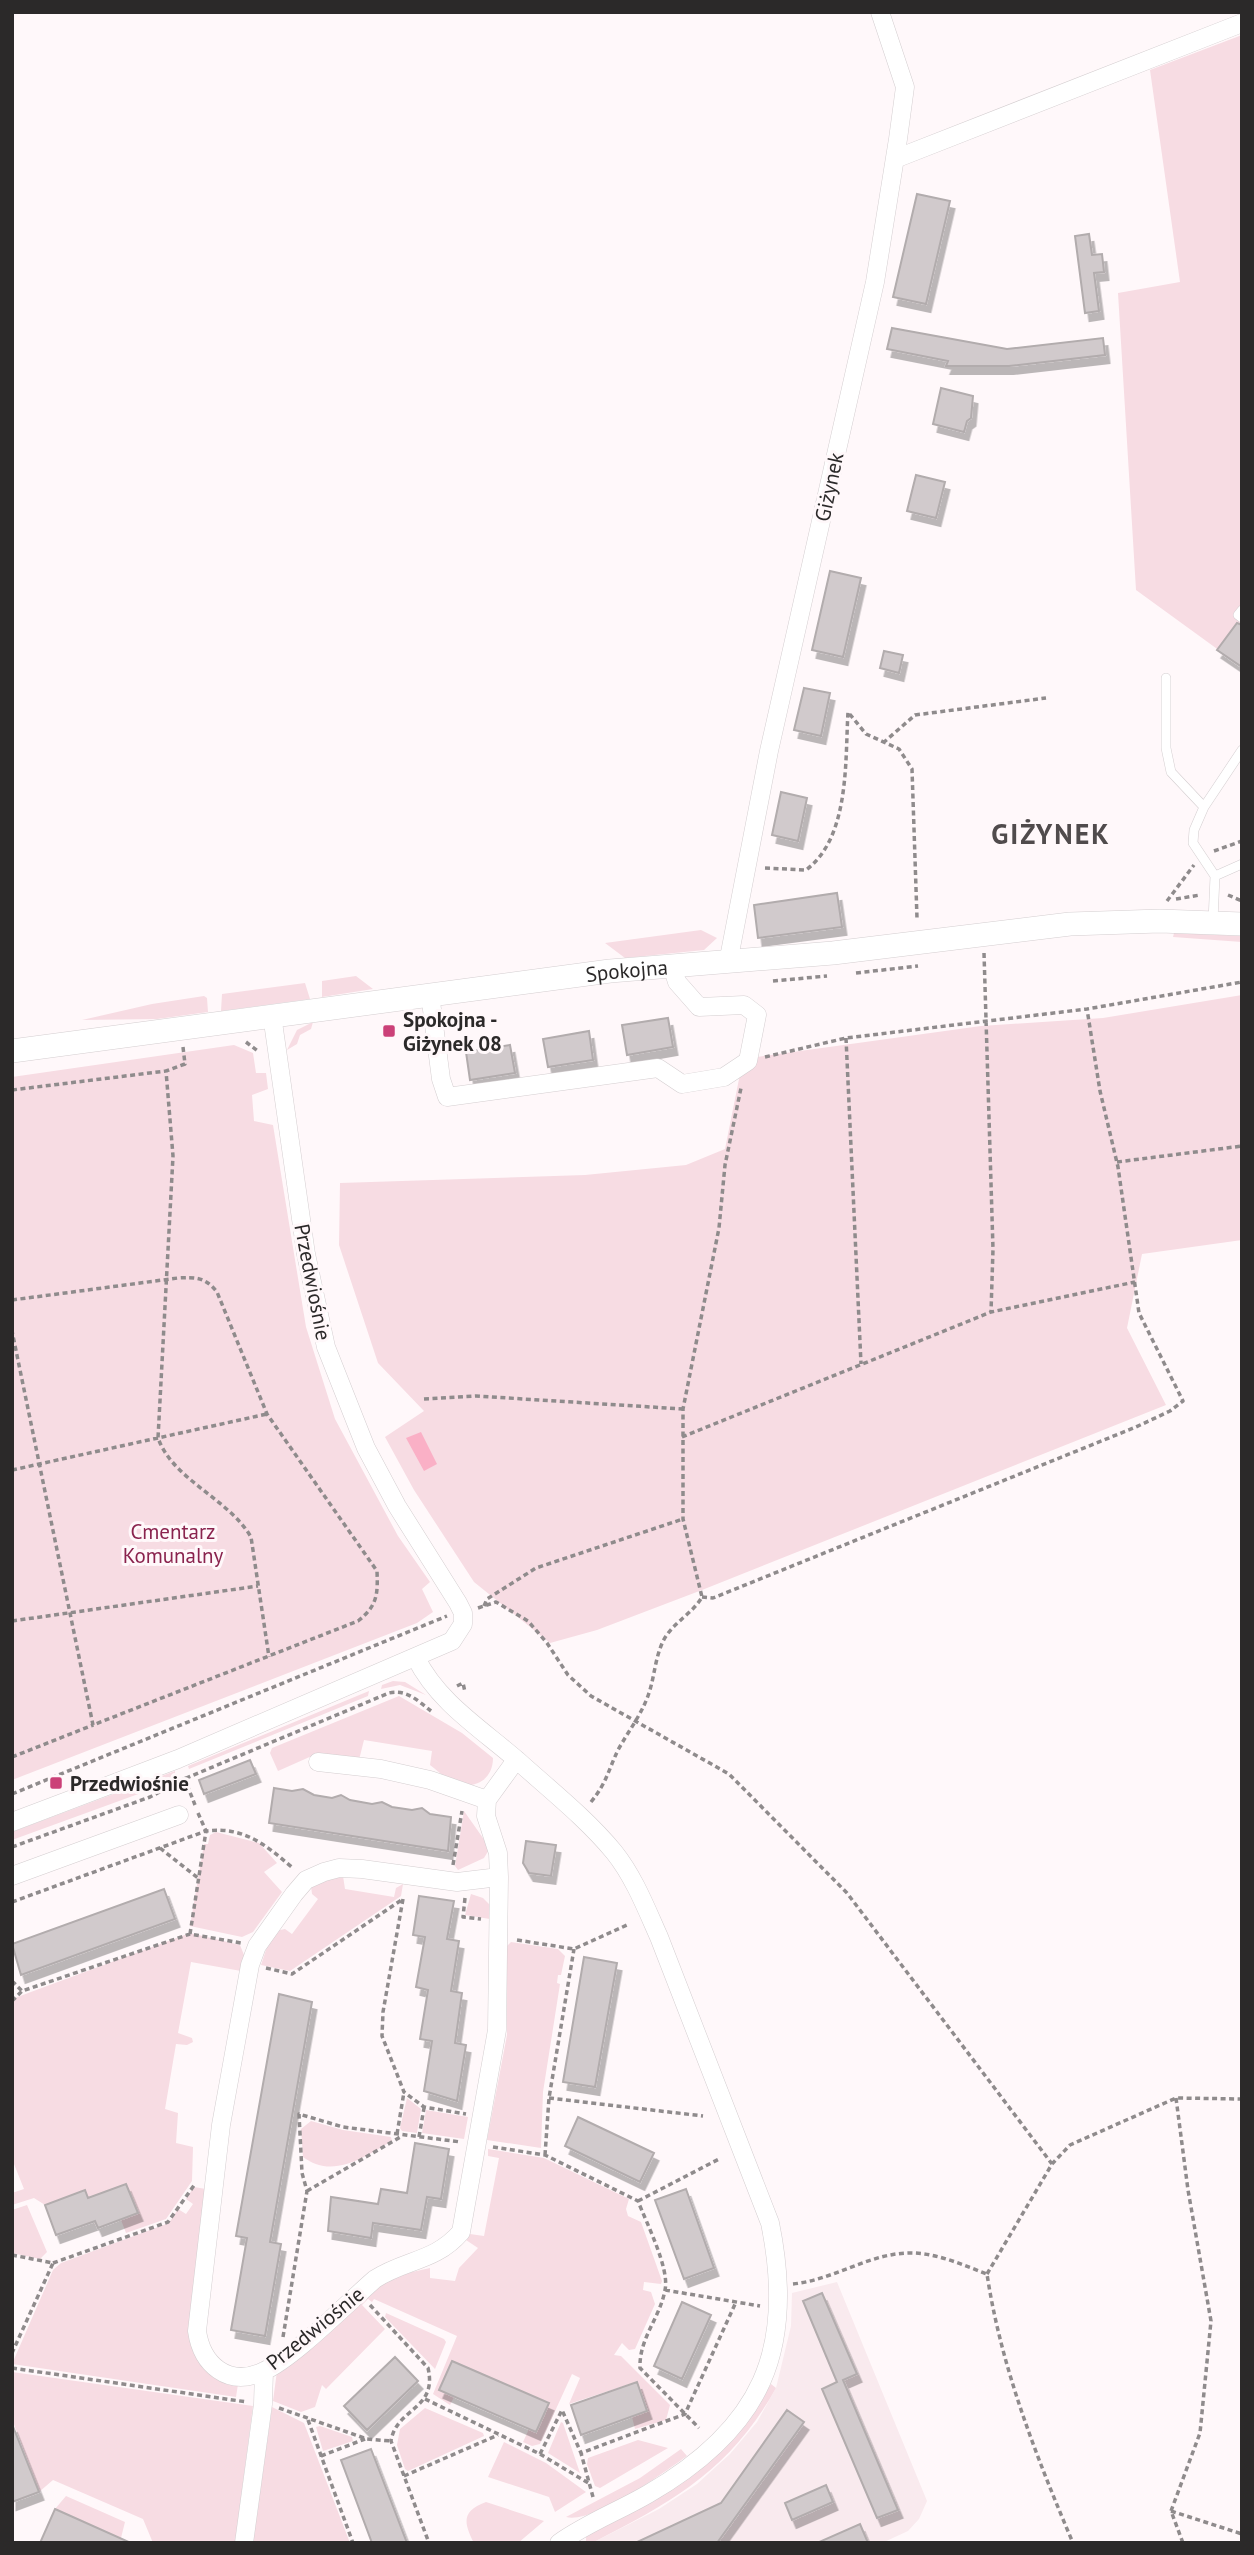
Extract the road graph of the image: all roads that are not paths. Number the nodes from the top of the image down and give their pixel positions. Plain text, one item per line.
1 (880, 12) edge
2 (1242, 23) edge
3 (895, 159) junction
4 (1242, 610) edge
5 (1242, 618) edge
6 (1166, 678) dead end
7 (1242, 750) edge
8 (1204, 807) junction
9 (1242, 864) edge
10 (1215, 876) junction
11 (1213, 923) junction
12 (1242, 924) edge
13 (727, 963) junction
14 (672, 966) junction
15 (430, 994) junction
16 (271, 1015) junction
17 (12, 1051) edge
18 (416, 1658) junction
19 (516, 1760) junction
20 (318, 1762) dead end
21 (486, 1800) junction
22 (179, 1815) dead end
23 (12, 1822) edge
24 (12, 1876) edge
25 (499, 1877) junction
26 (264, 2371) junction
27 (244, 2543) edge
28 (559, 2543) edge

1 - 3 street, Giżynek
2 - 3 street
3 - 13 street, Giżynek
4 - 5 lane
6 - 8 lane
7 - 8 lane
8 - 10 lane
9 - 10 lane
10 - 11 lane
11 - 12 street, Spokojna
11 - 13 street, Spokojna
13 - 14 street, Spokojna
14 - 15 street, Spokojna
14 - 15 street
15 - 16 street, Spokojna
16 - 17 street, Spokojna
16 - 18 street, Przedwiośnie
18 - 19 street
18 - 23 street
19 - 21 street
19 - 28 street
20 - 21 street
21 - 25 street, Przedwiośnie
22 - 24 street
25 - 26 street, Przedwiośnie
25 - 26 street, Przedwiośnie
26 - 27 street

